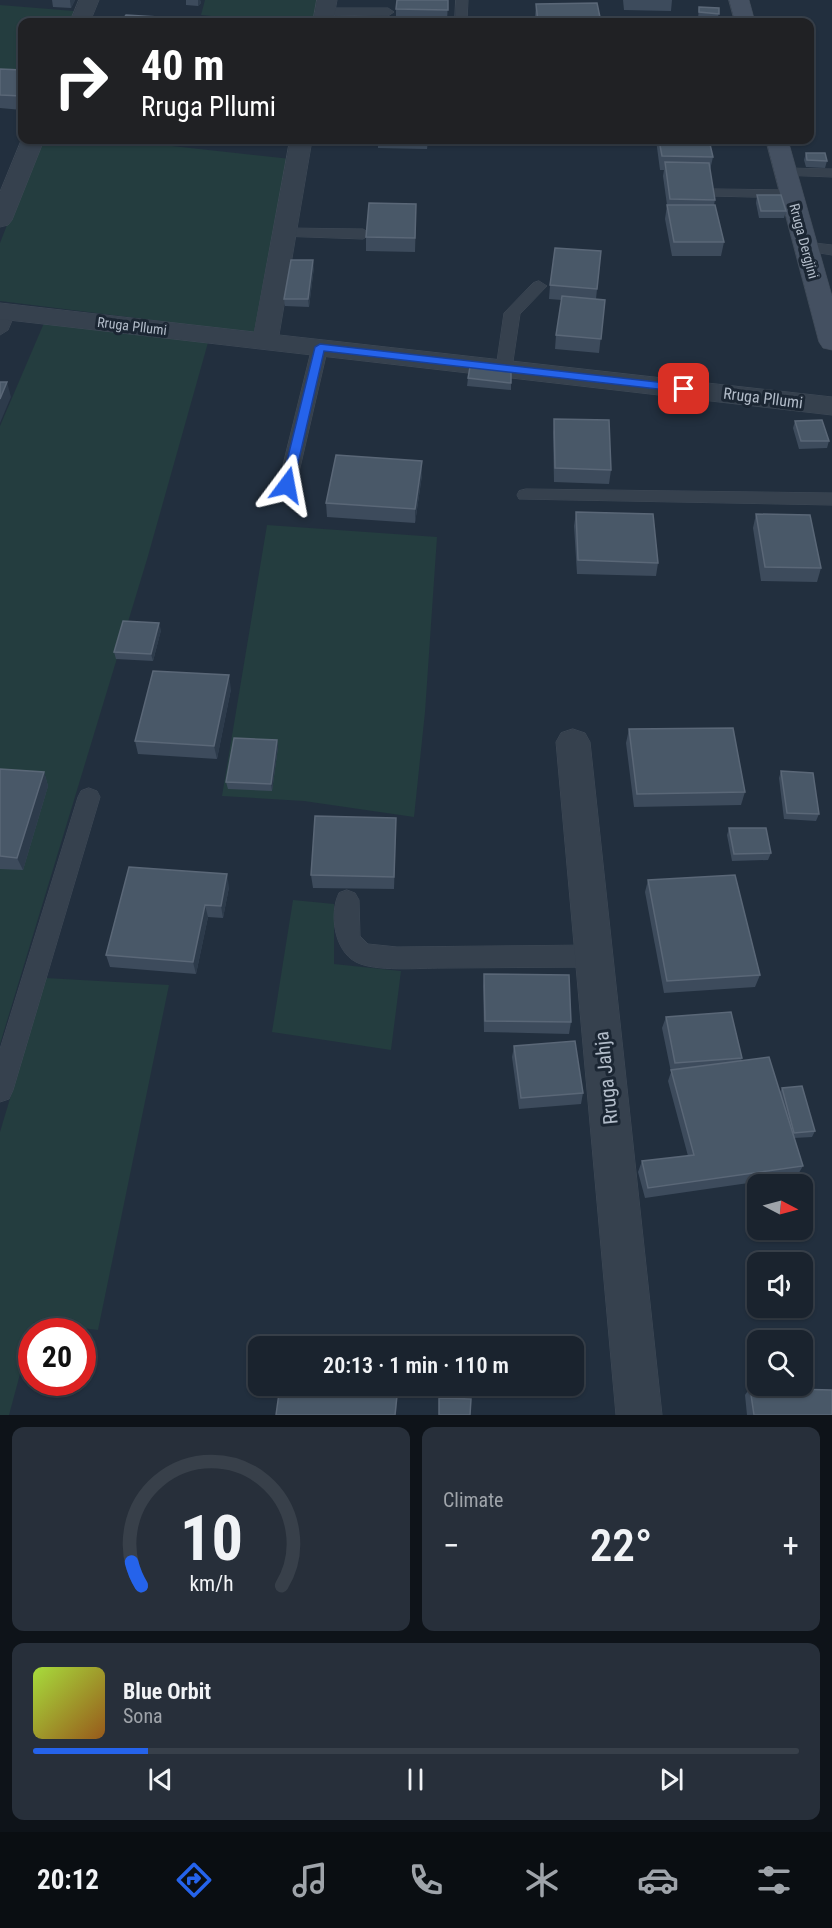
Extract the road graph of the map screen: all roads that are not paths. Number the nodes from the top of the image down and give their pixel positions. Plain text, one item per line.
1 (89, 0) edge
2 (462, 0) edge
3 (739, 0) edge
4 (325, 12) edge
5 (388, 12) dead end
6 (82, 18) edge
7 (461, 18) edge
8 (744, 18) edge
9 (31, 144) edge
10 (300, 144) edge
11 (778, 144) edge
12 (832, 173) edge
13 (789, 183) junction
14 (715, 193) edge
15 (0, 220) edge
16 (284, 233) junction
17 (363, 234) dead end
18 (806, 247) junction
19 (832, 250) edge
20 (539, 286) dead end
21 (3, 317) edge
22 (265, 341) junction
23 (832, 342) edge
24 (320, 347) junction
25 (504, 368) junction
26 (832, 406) edge
27 (287, 485) dead end
28 (526, 495) dead end
29 (832, 499) edge
30 (573, 741) dead end
31 (88, 797) dead end
32 (347, 900) dead end
33 (594, 957) junction
34 (0, 1090) edge
35 (639, 1415) edge

1 - 6 street
2 - 7 lane
3 - 8 street
4 - 5 lane
9 - 15 street
10 - 16 street
11 - 13 street, Rruga Dergjini
12 - 13 lane
13 - 14 lane
13 - 18 street, Rruga Dergjini
16 - 17 lane
16 - 22 street
18 - 19 lane
18 - 23 street, Rruga Dergjini
20 - 25 lane
21 - 22 street, Rruga Pllumi
22 - 24 street, Rruga Pllumi
24 - 25 street, Rruga Pllumi
24 - 27 lane
25 - 26 street, Rruga Pllumi
28 - 29 lane
30 - 33 street, Rruga Jahja
31 - 34 lane
32 - 33 lane
33 - 35 street, Rruga Jahja

